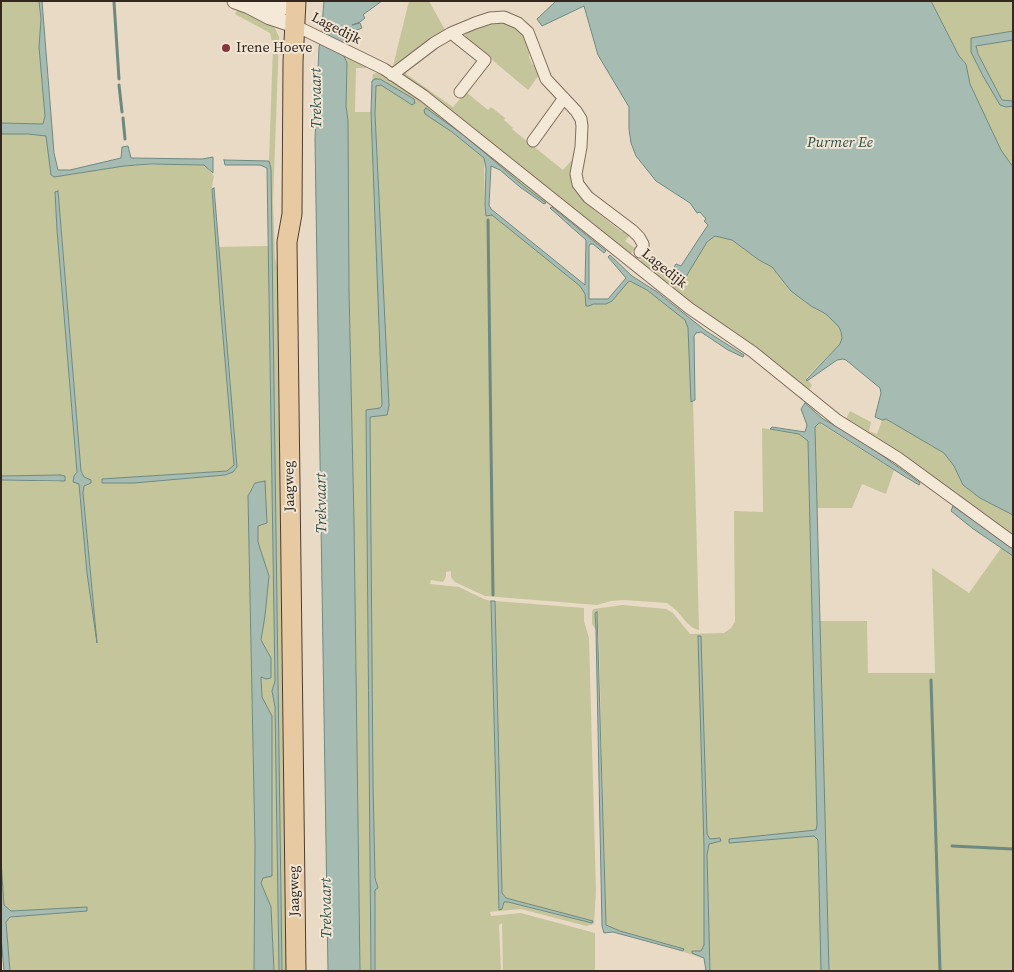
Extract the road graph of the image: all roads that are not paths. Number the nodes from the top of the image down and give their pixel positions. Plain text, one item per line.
1 (242, 4) edge
2 (295, 11) edge
3 (451, 33) junction
4 (392, 75) junction
5 (460, 92) dead end
6 (564, 98) junction
7 (533, 141) dead end
8 (640, 252) dead end
9 (1013, 542) edge
10 (296, 971) edge

1 - 2 street
2 - 4 street, Lagedijk
2 - 10 main road, Jaagweg
3 - 4 street
3 - 5 street
3 - 6 street
4 - 9 street, Lagedijk
6 - 7 street
6 - 8 street

